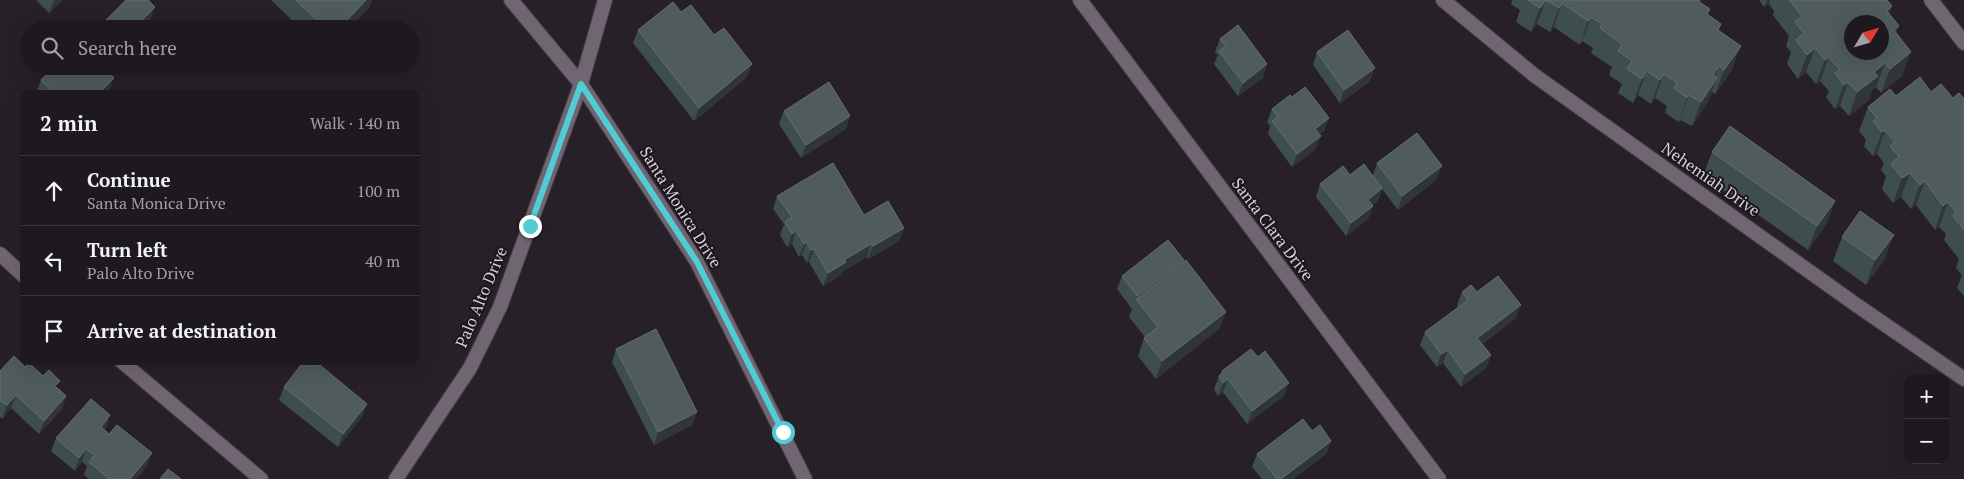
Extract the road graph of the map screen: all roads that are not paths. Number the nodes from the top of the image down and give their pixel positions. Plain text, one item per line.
1 (511, 0) edge
2 (605, 0) edge
3 (1080, 0) edge
4 (1443, 0) edge
5 (1931, 0) edge
6 (1964, 43) edge
7 (581, 84) junction
8 (0, 254) edge
9 (20, 272) edge
10 (125, 365) edge
11 (1964, 379) edge
12 (261, 479) edge
13 (396, 479) edge
14 (805, 479) edge
15 (1439, 479) edge

1 - 7 street, Santa Monica Drive
2 - 7 street, Palo Alto Drive
3 - 15 street, Santa Clara Drive
4 - 11 street, Nehemiah Drive
5 - 6 street
7 - 13 street, Palo Alto Drive
7 - 14 street, Santa Monica Drive
8 - 9 street
10 - 12 street

